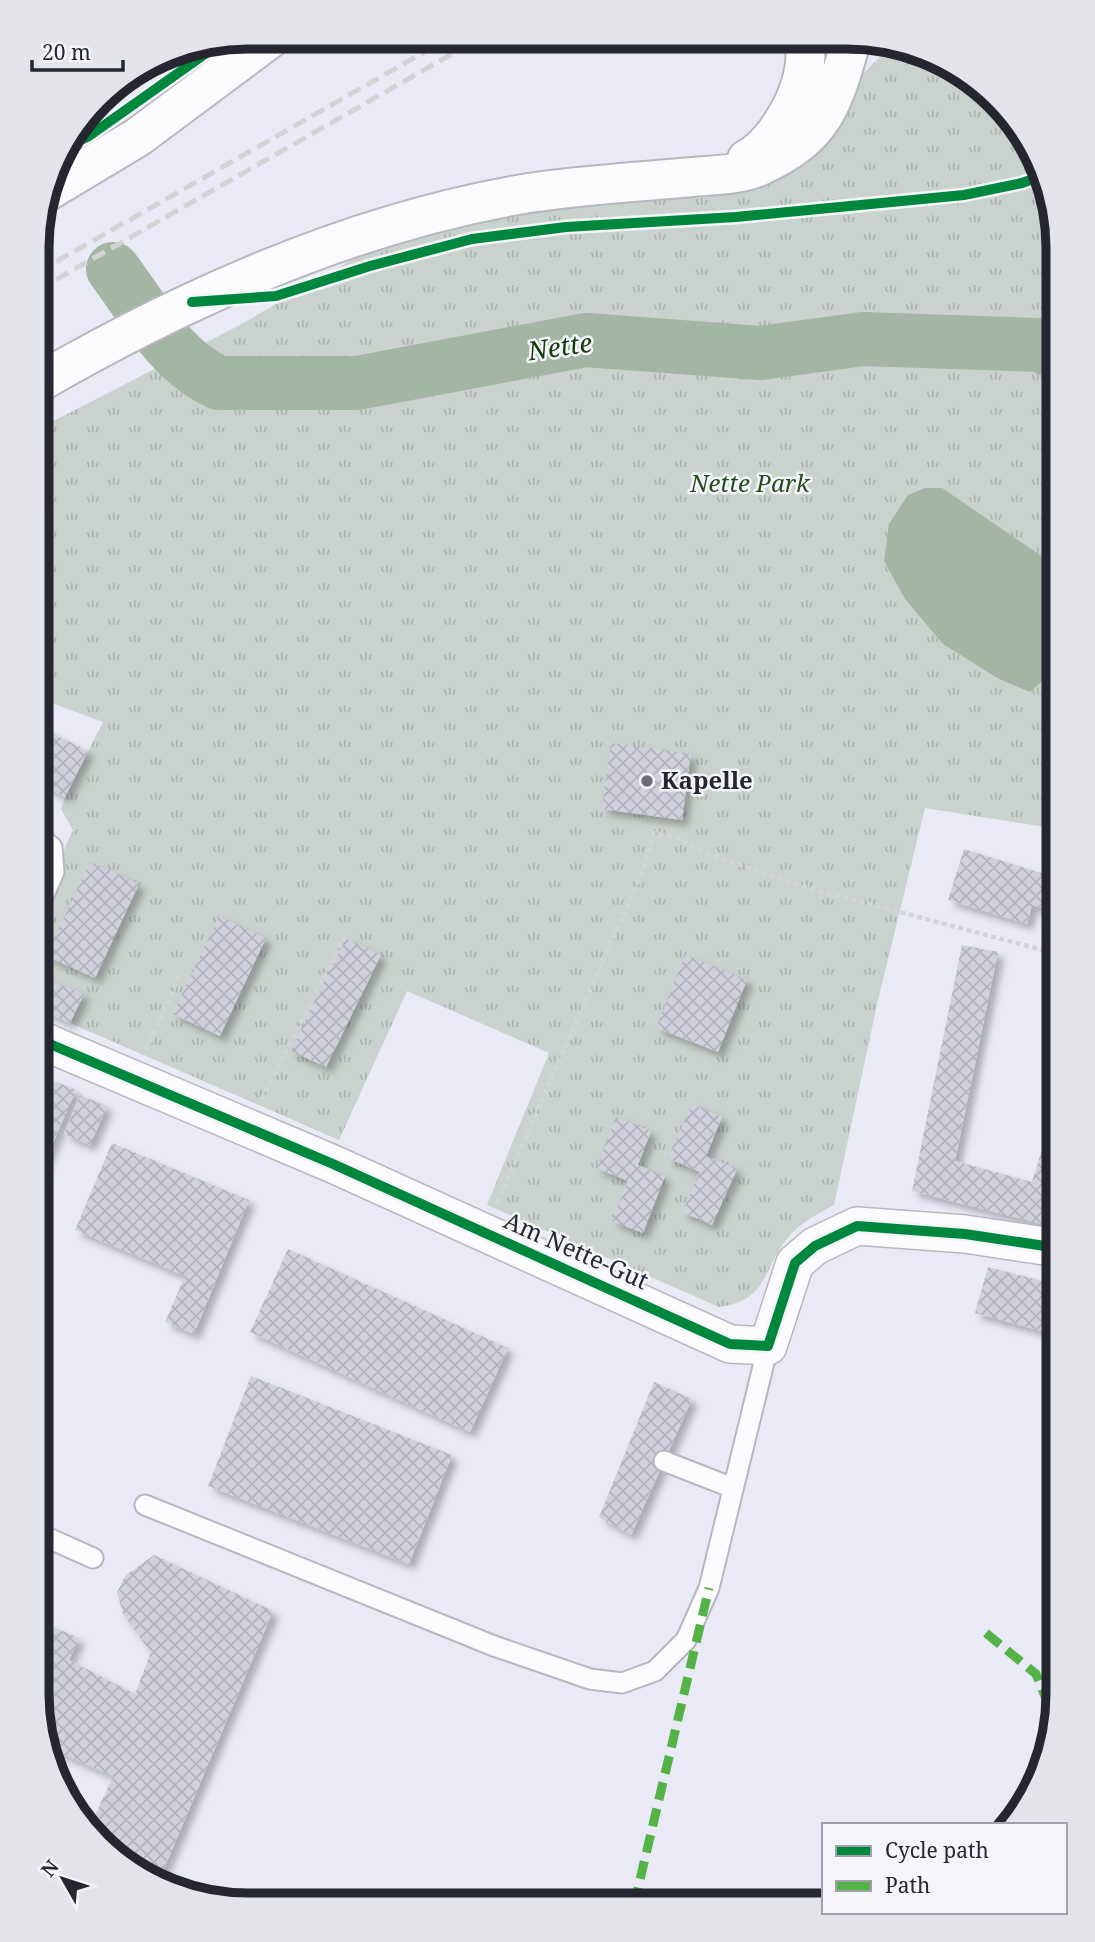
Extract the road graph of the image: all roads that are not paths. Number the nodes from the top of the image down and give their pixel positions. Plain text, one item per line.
1 (256, 49) edge
2 (806, 49) edge
3 (849, 49) edge
4 (718, 174) junction
5 (60, 184) edge
6 (49, 377) edge
7 (49, 845) edge
8 (49, 883) edge
9 (49, 1044) edge
10 (1046, 1246) edge
11 (768, 1346) junction
12 (664, 1461) dead end
13 (733, 1489) junction
14 (145, 1505) dead end
15 (49, 1538) edge
16 (93, 1558) dead end

1 - 5 main road
2 - 4 main road
3 - 4 main road
4 - 6 main road
7 - 8 lane
9 - 11 street, Am Nette-Gut
10 - 11 street
11 - 13 lane
12 - 13 lane
13 - 14 lane
15 - 16 lane

